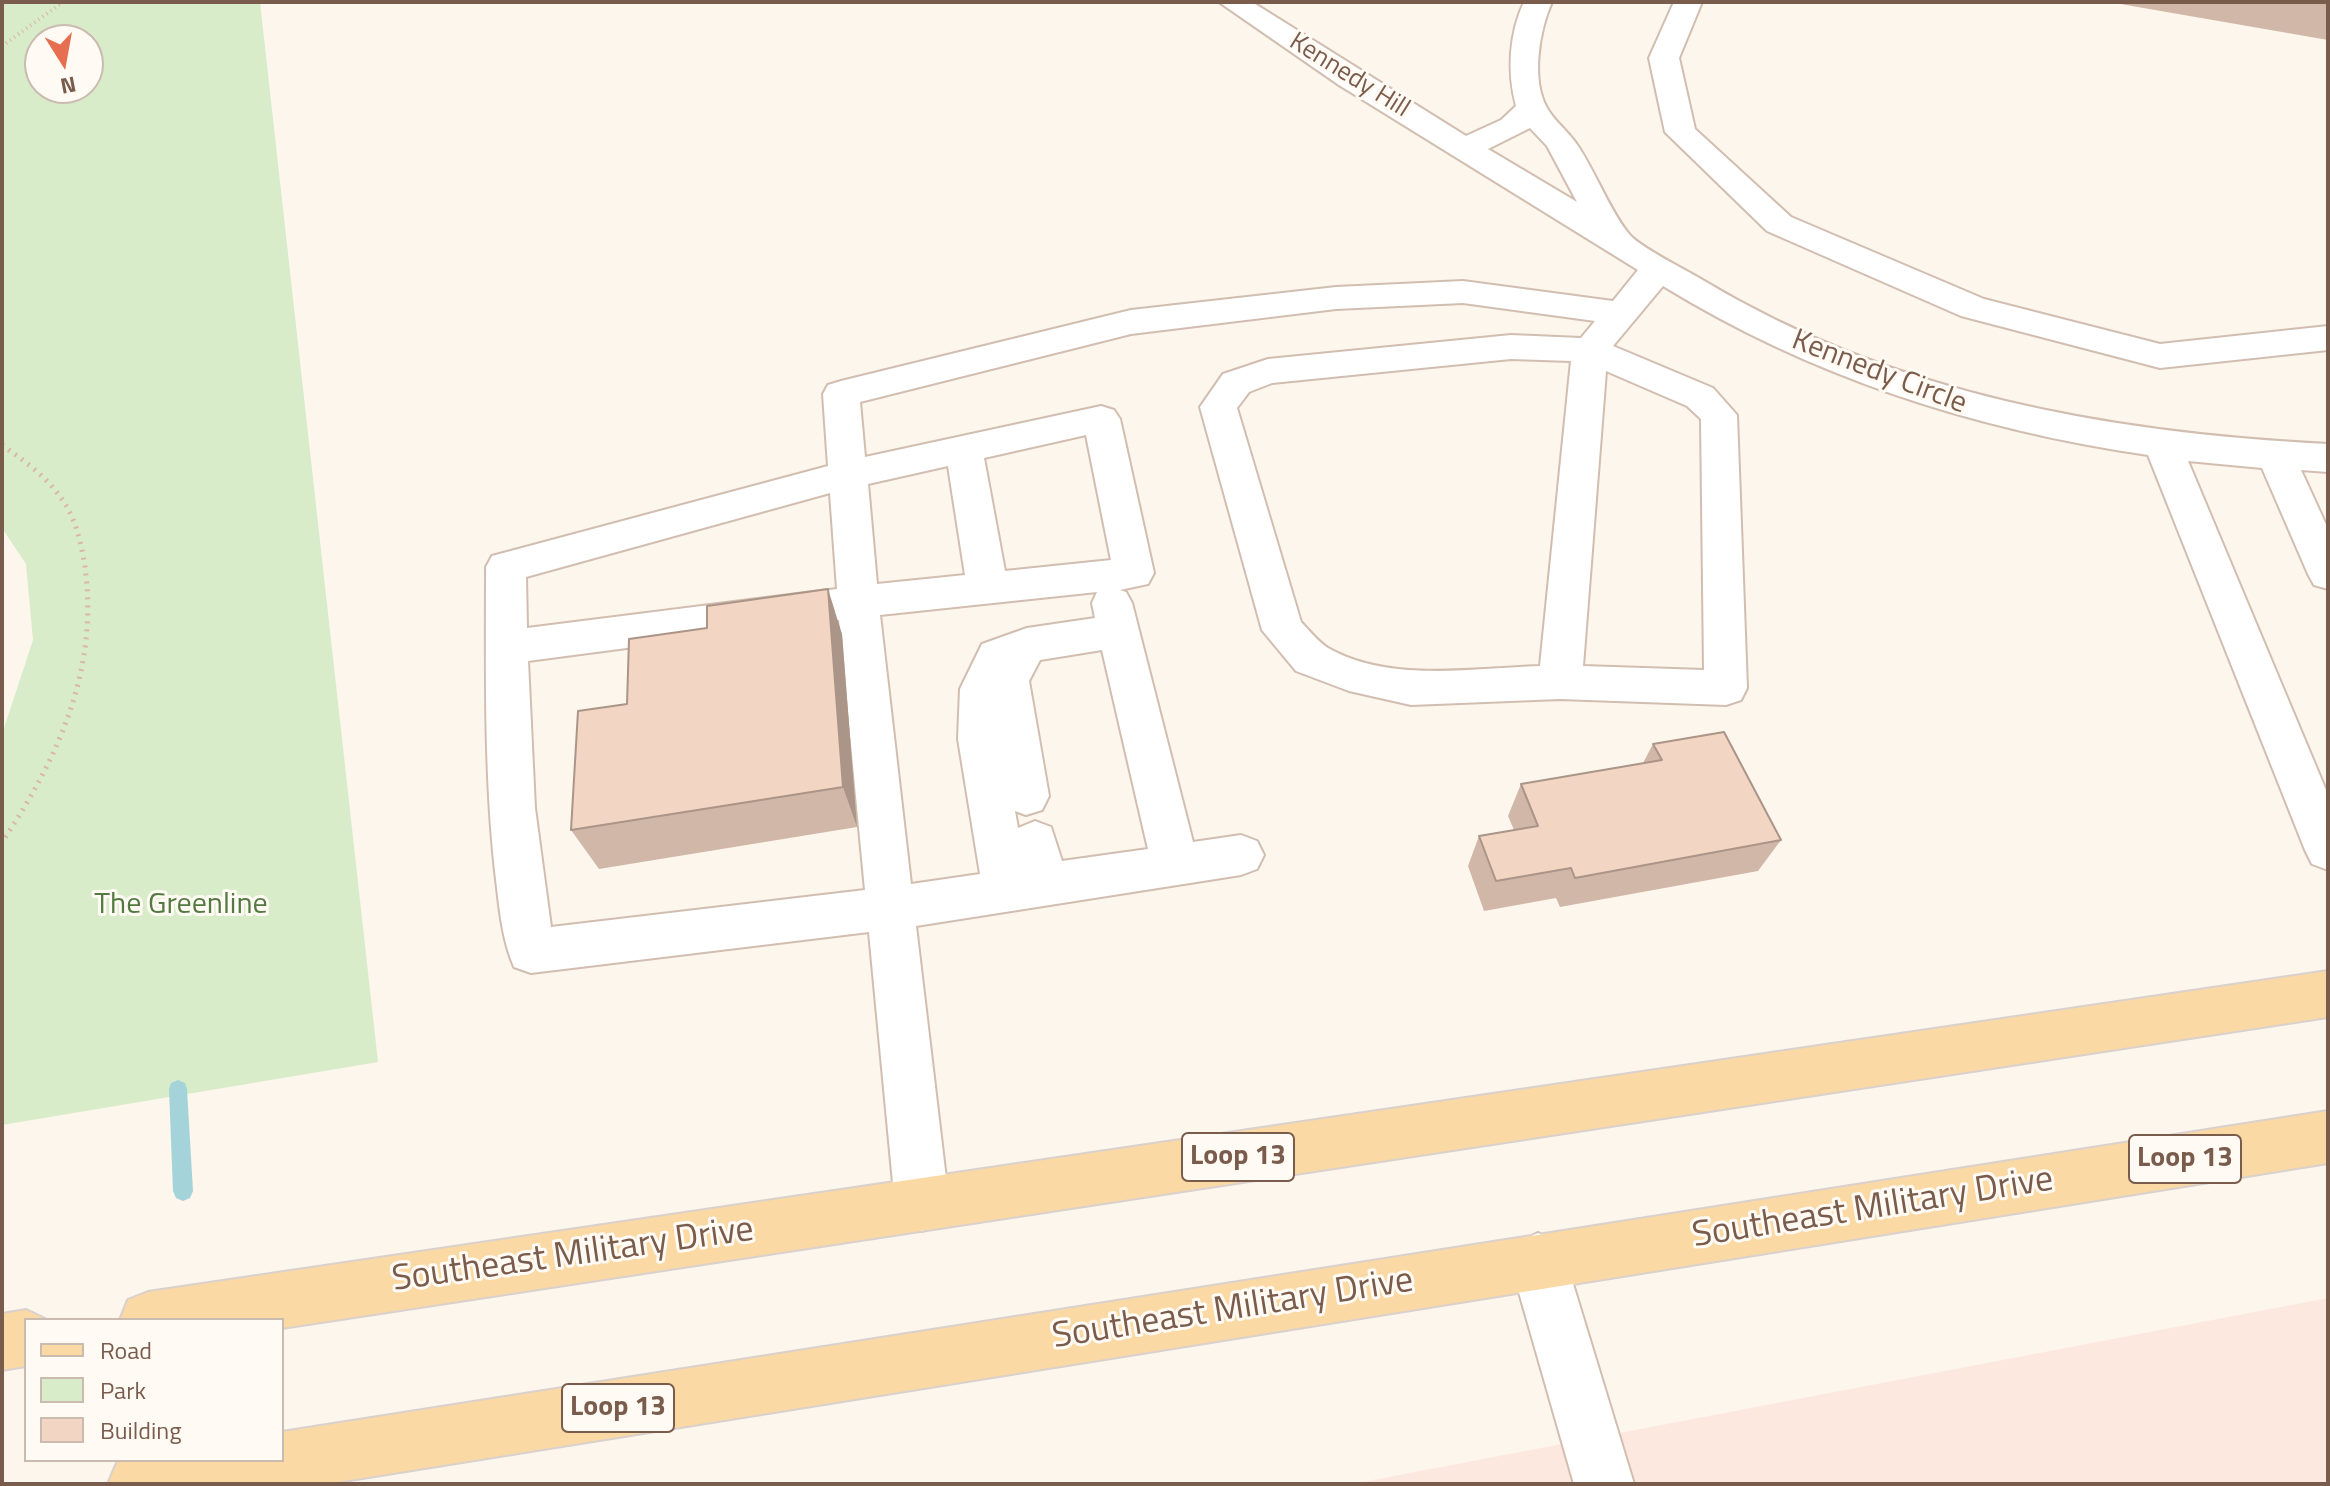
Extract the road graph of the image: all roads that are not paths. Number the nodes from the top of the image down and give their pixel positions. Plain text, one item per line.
1 (1233, 2) edge
2 (1688, 2) edge
3 (1527, 6) edge
4 (1532, 107) junction
5 (1465, 148) junction
6 (1618, 240) junction
7 (1659, 268) junction
8 (1621, 313) junction
9 (2328, 338) edge
10 (1590, 350) junction
11 (2163, 446) junction
12 (964, 449) junction
13 (2276, 456) junction
14 (2328, 458) edge
15 (849, 474) junction
16 (2328, 574) edge
17 (1106, 577) junction
18 (988, 589) junction
19 (858, 602) junction
20 (1118, 631) junction
21 (1027, 645) junction
22 (507, 647) junction
23 (1560, 682) junction
24 (1026, 796) dead end
25 (1035, 841) dead end
26 (2328, 850) edge
27 (1241, 855) dead end
28 (1175, 865) junction
29 (1025, 888) junction
30 (892, 908) junction
31 (2328, 994) edge
32 (2328, 1137) edge
33 (922, 1204) junction
34 (1538, 1261) junction
35 (161, 1318) edge
36 (24, 1338) edge
37 (2, 1342) edge
38 (284, 1461) edge
39 (276, 1462) edge
40 (138, 1484) edge
41 (1604, 1484) edge

1 - 5 street, Kennedy Hill
2 - 9 street
3 - 4 street
4 - 5 street
4 - 6 street, Kennedy Circle
5 - 6 street, Kennedy Circle
6 - 7 street, Kennedy Circle
7 - 8 street
7 - 11 street, Kennedy Circle
8 - 10 street
8 - 15 street
10 - 23 street
10 - 23 street
10 - 23 street
11 - 13 street, Kennedy Circle
11 - 26 street
12 - 15 street
12 - 17 street
12 - 18 street
13 - 14 street, Kennedy Circle
13 - 16 street
15 - 19 street
15 - 22 street
17 - 18 street
17 - 20 street
18 - 19 street
19 - 22 street
19 - 30 street
20 - 21 street
20 - 28 street
21 - 24 street
21 - 29 street
22 - 30 street
25 - 29 street
27 - 28 street
28 - 29 street
29 - 30 street
30 - 33 street
31 - 33 main road, Southeast Military Drive / Loop 13
32 - 34 main road, Southeast Military Drive / Loop 13
33 - 35 main road, Southeast Military Drive / Loop 13
34 - 38 main road, Southeast Military Drive / Loop 13
34 - 41 street
36 - 37 main road
39 - 40 main road, Southeast Military Drive / Loop 13

